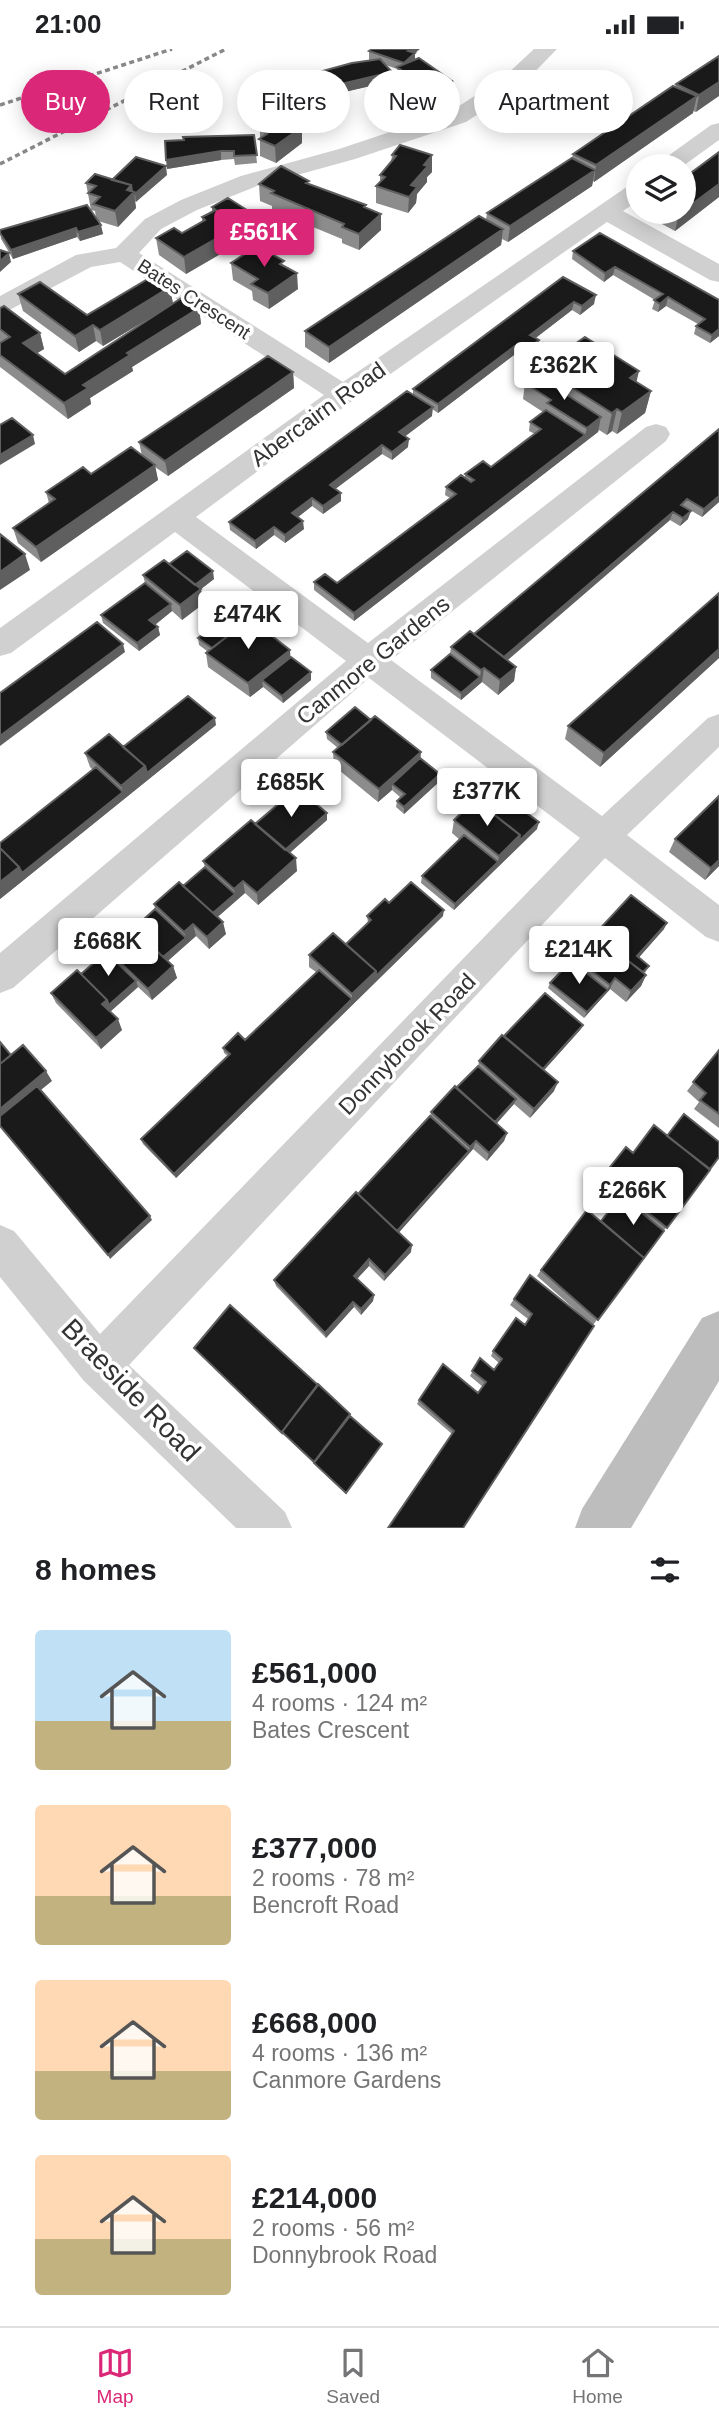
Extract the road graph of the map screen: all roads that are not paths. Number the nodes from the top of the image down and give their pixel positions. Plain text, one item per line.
1 (546, 49) edge
2 (719, 130) edge
3 (686, 154) edge
4 (626, 198) edge
5 (607, 212) junction
6 (124, 254) junction
7 (719, 274) edge
8 (0, 307) edge
9 (343, 395) junction
10 (656, 434) dead end
11 (176, 517) junction
12 (0, 644) edge
13 (368, 661) junction
14 (719, 727) edge
15 (603, 837) junction
16 (719, 926) edge
17 (0, 976) edge
18 (0, 1245) edge
19 (719, 1335) edge
20 (100, 1366) junction
21 (269, 1528) edge
22 (601, 1528) edge

1 - 6 street
2 - 3 street
4 - 5 street, Abercairn Road
5 - 7 street
5 - 9 street, Abercairn Road
6 - 8 street, Bates Crescent
6 - 9 street, Bates Crescent
9 - 11 street, Abercairn Road
10 - 13 street, Canmore Gardens
11 - 12 street, Abercairn Road
11 - 13 street
13 - 15 street
13 - 17 street, Canmore Gardens
14 - 15 street, Donnybrook Road
15 - 16 street
15 - 20 street, Donnybrook Road
18 - 20 street, Braeside Road
19 - 22 main road
20 - 21 street, Braeside Road

